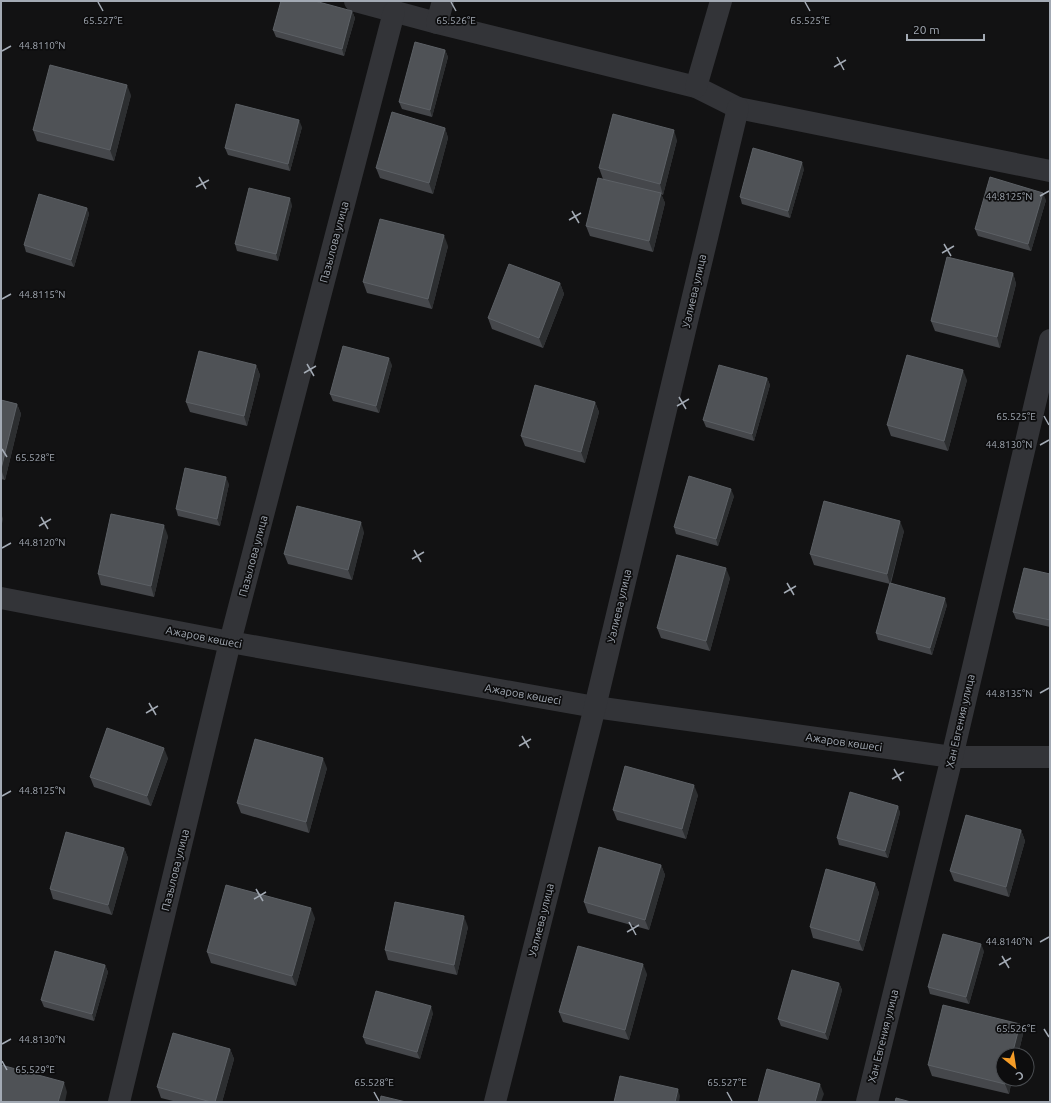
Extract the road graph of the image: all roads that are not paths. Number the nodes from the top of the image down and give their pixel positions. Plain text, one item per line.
1 (355, 1) edge
2 (443, 1) edge
3 (722, 1) edge
4 (394, 12) junction
5 (437, 23) junction
6 (696, 87) junction
7 (738, 108) junction
8 (1050, 171) edge
9 (1050, 340) edge
10 (1, 598) edge
11 (230, 642) junction
12 (595, 707) junction
13 (952, 757) junction
14 (1050, 757) edge
15 (119, 1102) edge
16 (495, 1102) edge
17 (867, 1102) edge

1 - 4 street
2 - 5 street
3 - 6 street
4 - 5 street
4 - 11 street, Пазылова улица
5 - 6 street
6 - 7 street
7 - 8 street
7 - 12 street, Уалиева улица
9 - 13 street, Хан Евгения улица
10 - 11 street, Ажаров көшесі
11 - 12 street, Ажаров көшесі
11 - 15 street, Пазылова улица
12 - 13 street, Ажаров көшесі
12 - 16 street, Уалиева улица
13 - 14 street, Ажаров көшесі
13 - 17 street, Хан Евгения улица

